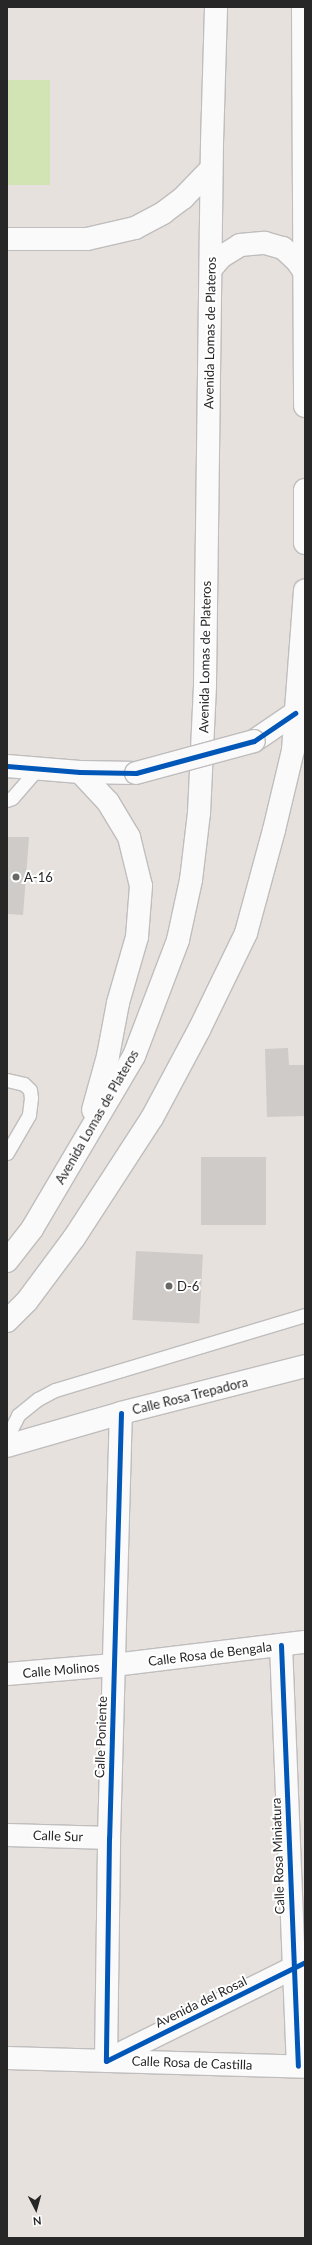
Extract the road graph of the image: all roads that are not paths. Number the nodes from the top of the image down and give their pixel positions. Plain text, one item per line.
1 (216, 7) edge
2 (303, 7) edge
3 (211, 169) junction
4 (7, 238) edge
5 (211, 269) junction
6 (303, 270) junction
7 (305, 406) edge
8 (305, 490) edge
9 (305, 543) edge
10 (305, 590) edge
11 (295, 713) junction
12 (7, 766) edge
13 (38, 768) junction
14 (80, 772) junction
15 (7, 800) edge
16 (7, 1080) edge
17 (84, 1138) junction
18 (7, 1153) edge
19 (7, 1261) edge
20 (305, 1315) edge
21 (7, 1321) edge
22 (305, 1366) edge
23 (121, 1413) junction
24 (7, 1437) edge
25 (7, 1446) edge
26 (305, 1642) edge
27 (281, 1645) junction
28 (114, 1665) junction
29 (7, 1674) edge
30 (7, 1835) edge
31 (109, 1838) junction
32 (299, 1965) edge
33 (7, 2058) edge
34 (106, 2061) junction
35 (301, 2067) edge

1 - 3 main road, Avenida Lomas de Plateros
2 - 6 main road
3 - 4 main road
3 - 5 main road, Avenida Lomas de Plateros
5 - 6 main road
5 - 17 main road, Avenida Lomas de Plateros
6 - 7 main road
8 - 9 main road
10 - 11 main road
11 - 14 main road, bridge
11 - 21 main road
12 - 13 main road
13 - 14 main road
13 - 15 lane
14 - 17 main road
16 - 18 lane
17 - 19 main road, Avenida Lomas de Plateros
20 - 24 lane
22 - 23 main road, Calle Rosa Trepadora
23 - 25 main road, Calle Rosa Trepadora
23 - 28 main road, Calle Poniente
26 - 27 main road, Calle Rosa de Bengala
27 - 28 main road, Calle Rosa de Bengala
27 - 32 main road, Calle Rosa Miniatura
28 - 29 main road, Calle Molinos
28 - 31 main road, Calle Poniente
30 - 31 main road, Calle Sur
31 - 34 main road, Calle Poniente
32 - 34 main road, Avenida del Rosal
32 - 35 main road, Calle Rosa Miniatura
33 - 34 main road, Calle Rosa de Castilla
34 - 35 main road, Calle Rosa de Castilla

